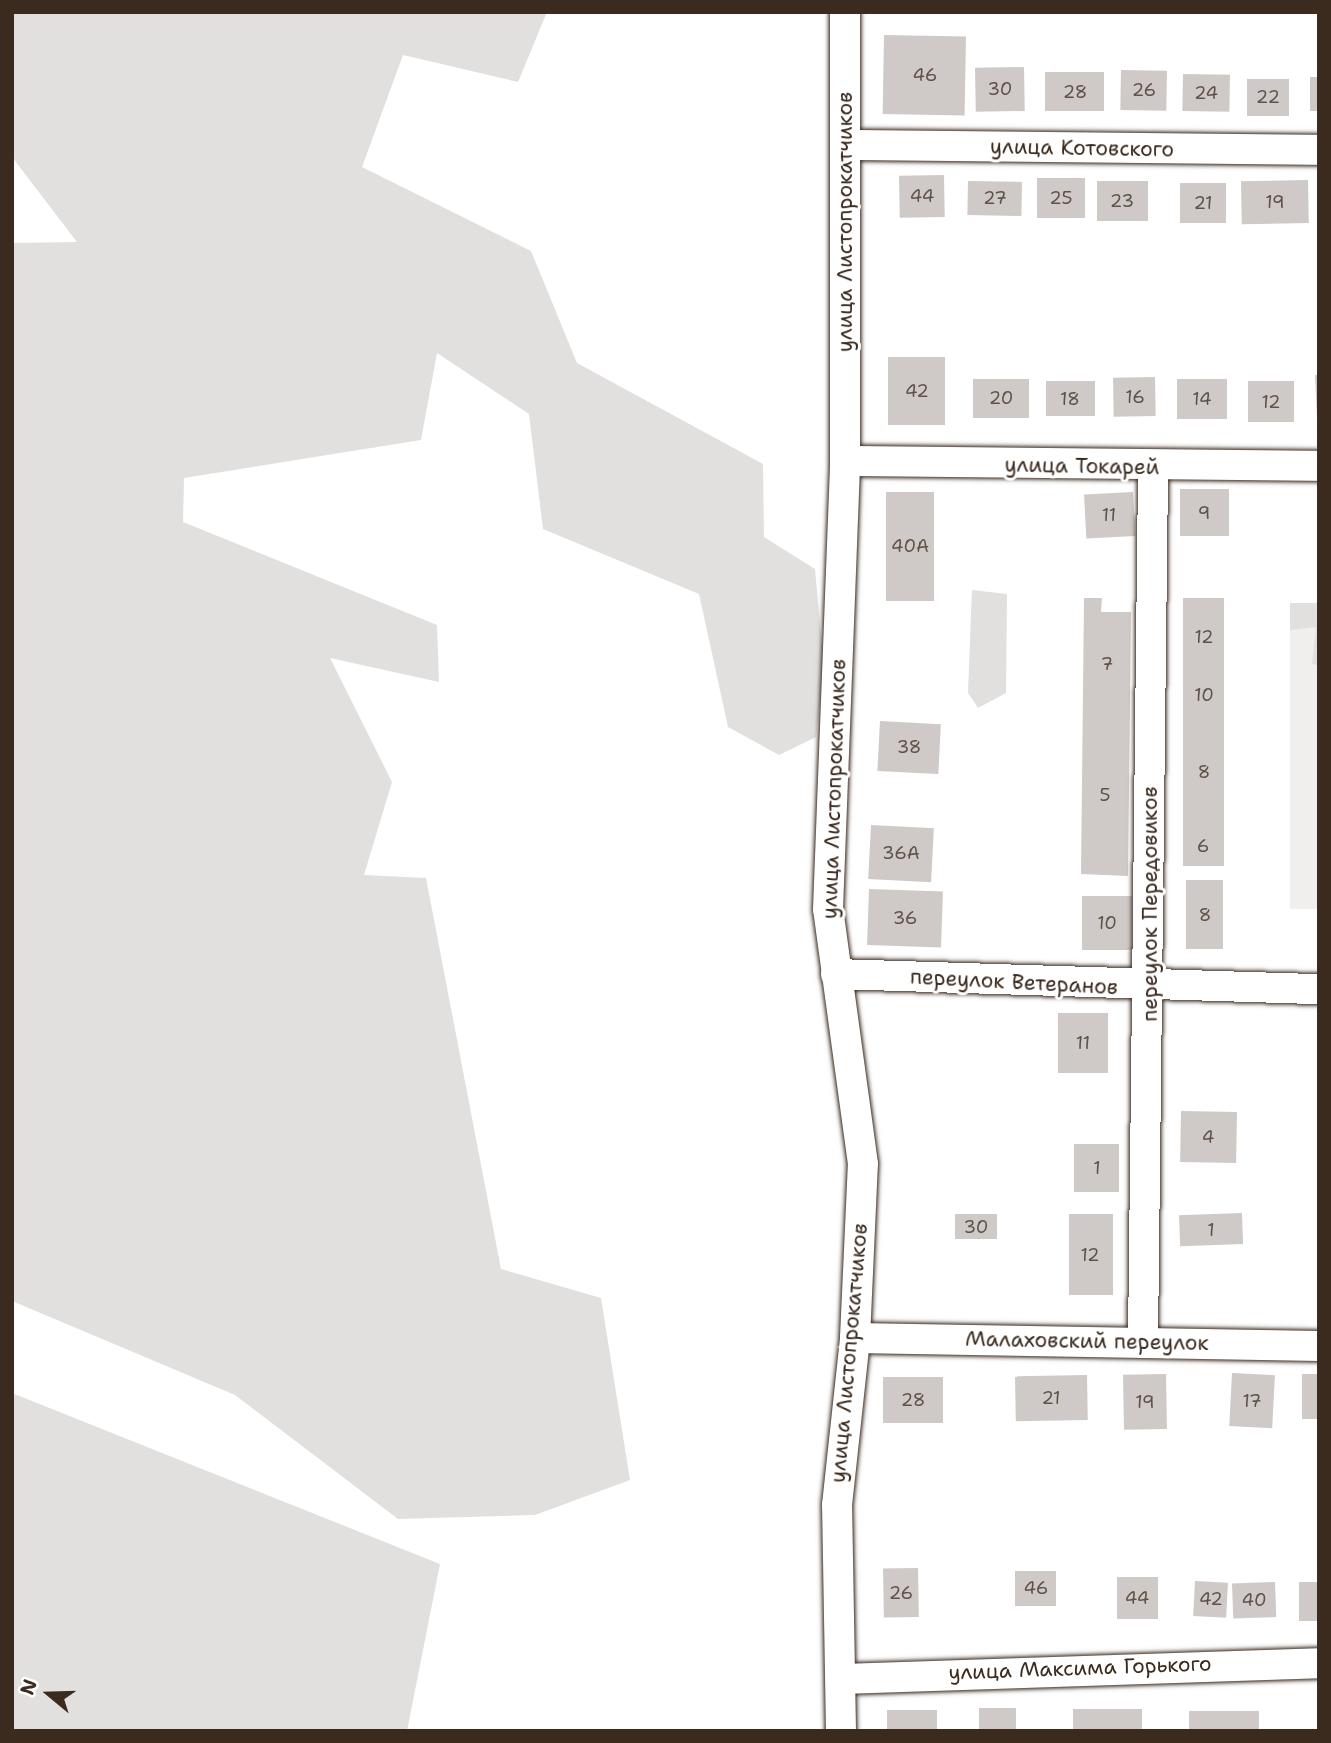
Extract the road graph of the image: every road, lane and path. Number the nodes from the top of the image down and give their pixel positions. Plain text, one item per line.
1 (845, 12) edge
2 (846, 145) junction
3 (1319, 150) edge
4 (845, 461) junction
5 (1153, 467) junction
6 (1319, 467) edge
7 (836, 974) junction
8 (1150, 988) junction
9 (1319, 989) edge
10 (855, 1338) junction
11 (1143, 1341) junction
12 (1319, 1346) edge
13 (1319, 1663) edge
14 (842, 1679) junction
15 (841, 1731) edge

1 - 2 street, улица Листопрокатчиков
2 - 3 street, улица Котовского
2 - 4 street, улица Листопрокатчиков
4 - 5 street, улица Токарей
4 - 7 street, улица Листопрокатчиков
5 - 6 street, улица Токарей
5 - 8 street, переулок Передовиков
7 - 8 street, переулок Ветеранов
7 - 10 street, улица Листопрокатчиков
8 - 9 street, переулок Ветеранов
8 - 11 street, переулок Передовиков
10 - 11 street, Малаховский переулок
10 - 14 street, улица Листопрокатчиков
11 - 12 street, Малаховский переулок
13 - 14 street, улица Максима Горького
14 - 15 street, улица Листопрокатчиков

